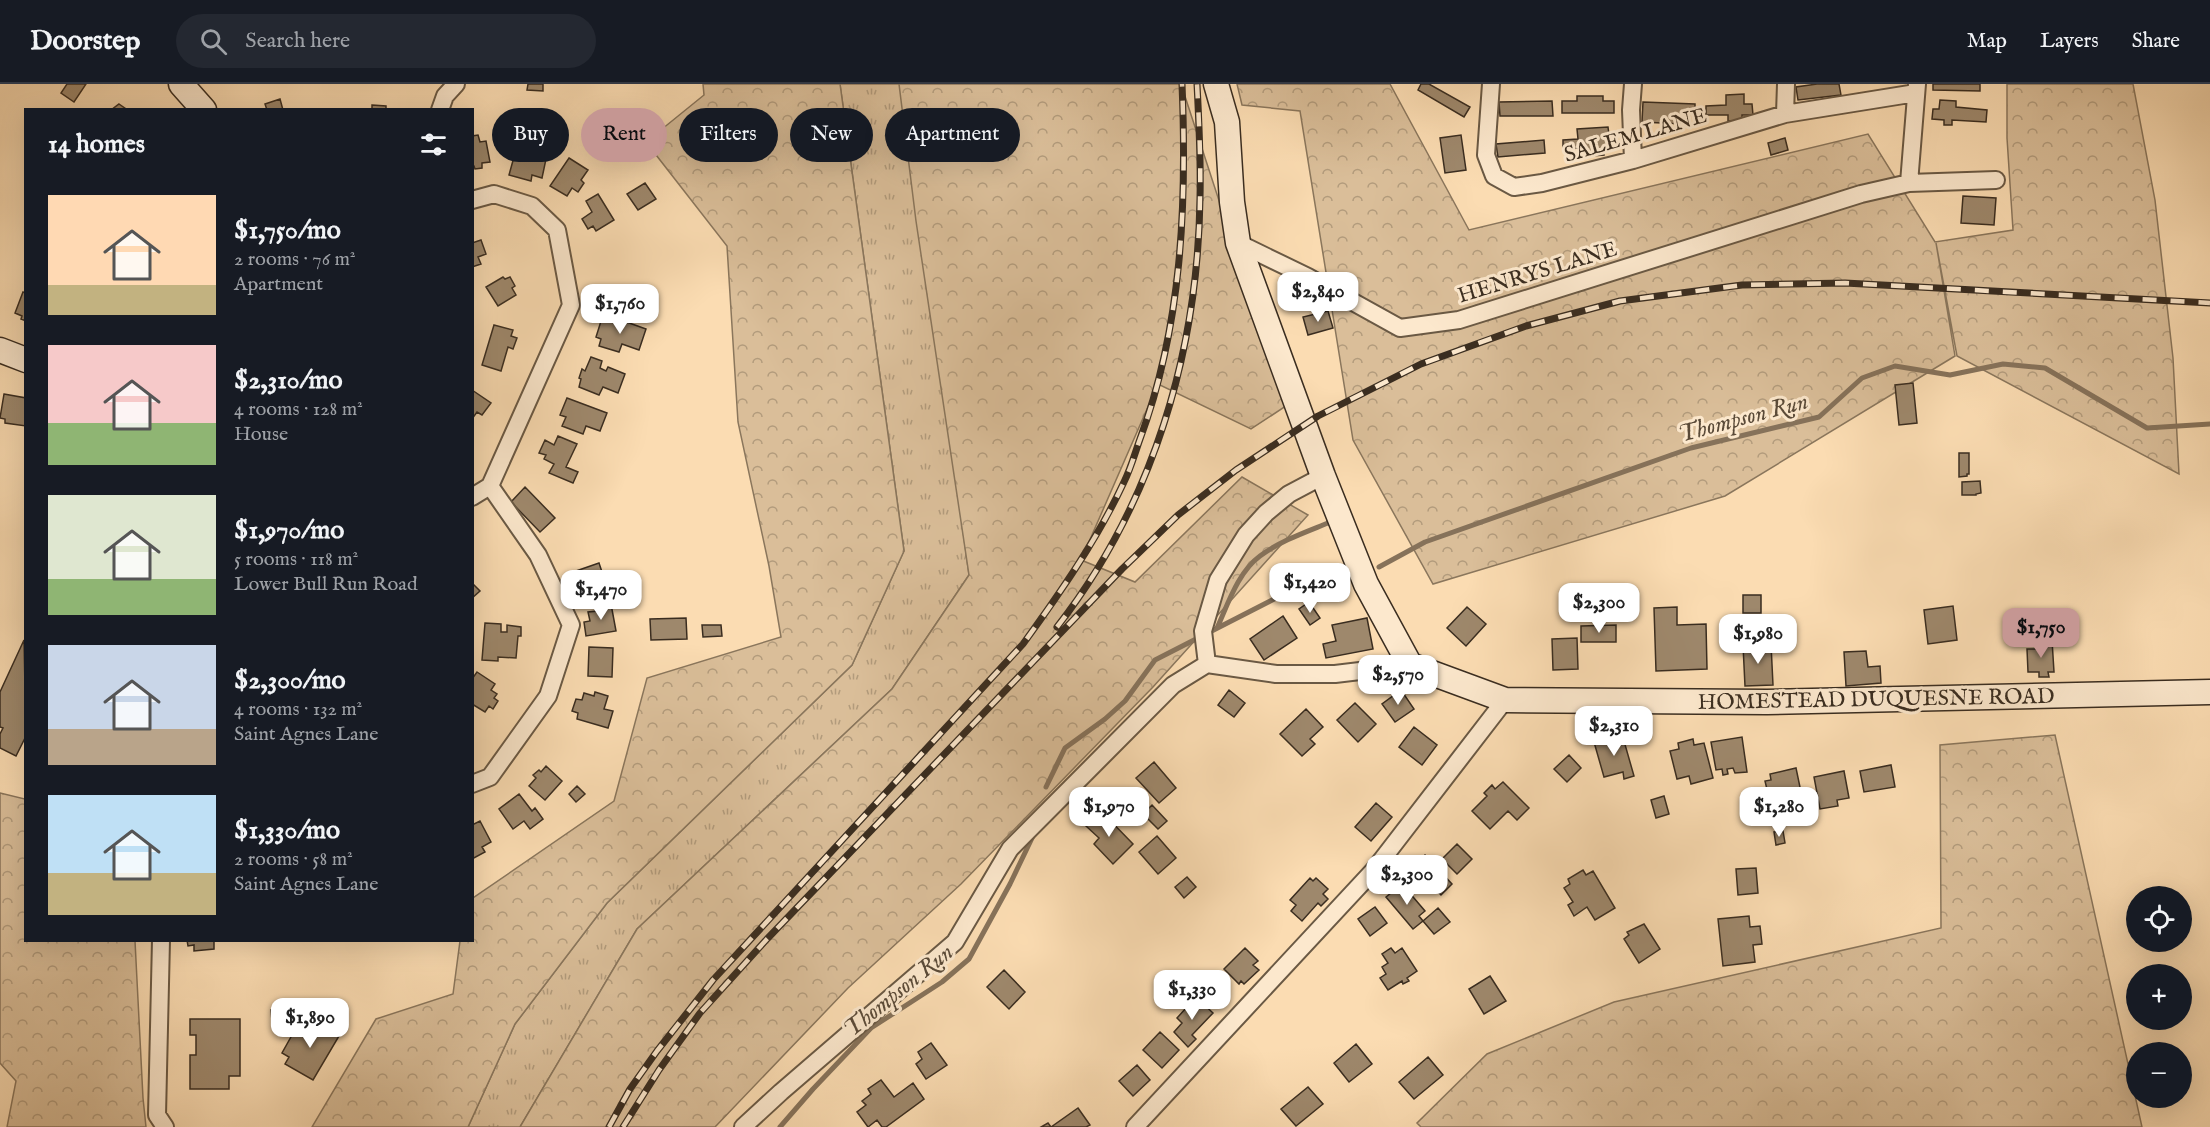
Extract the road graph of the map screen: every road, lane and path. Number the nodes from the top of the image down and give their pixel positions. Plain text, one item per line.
1 (181, 84) edge
2 (456, 84) edge
3 (1216, 84) edge
4 (1633, 84) edge
5 (1786, 84) edge
6 (1489, 85) edge
7 (1917, 88) edge
8 (202, 108) edge
9 (441, 108) edge
10 (1785, 114) junction
11 (1633, 160) junction
12 (1996, 180) dead end
13 (1909, 183) junction
14 (474, 199) edge
15 (1238, 243) junction
16 (0, 350) edge
17 (24, 359) edge
18 (1323, 476) junction
19 (490, 486) junction
20 (474, 496) edge
21 (1207, 664) junction
22 (1410, 665) junction
23 (2210, 692) edge
24 (1505, 700) junction
25 (474, 783) edge
26 (161, 942) edge
27 (165, 1127) edge
28 (743, 1127) edge
29 (1135, 1127) edge

1 - 8 street
2 - 9 street
3 - 15 street
4 - 11 street
5 - 10 street
6 - 11 street, SALEM LANE
7 - 10 street, SALEM LANE
7 - 13 street
10 - 11 street, SALEM LANE
12 - 13 street, HENRYS LANE
13 - 15 street, HENRYS LANE
14 - 19 street
15 - 18 street
16 - 17 street
18 - 21 street
18 - 22 street
19 - 20 street
19 - 25 street
21 - 22 street
21 - 28 street
22 - 24 street, HOMESTEAD DUQUESNE ROAD
23 - 24 street, HOMESTEAD DUQUESNE ROAD
24 - 29 street
26 - 27 street

